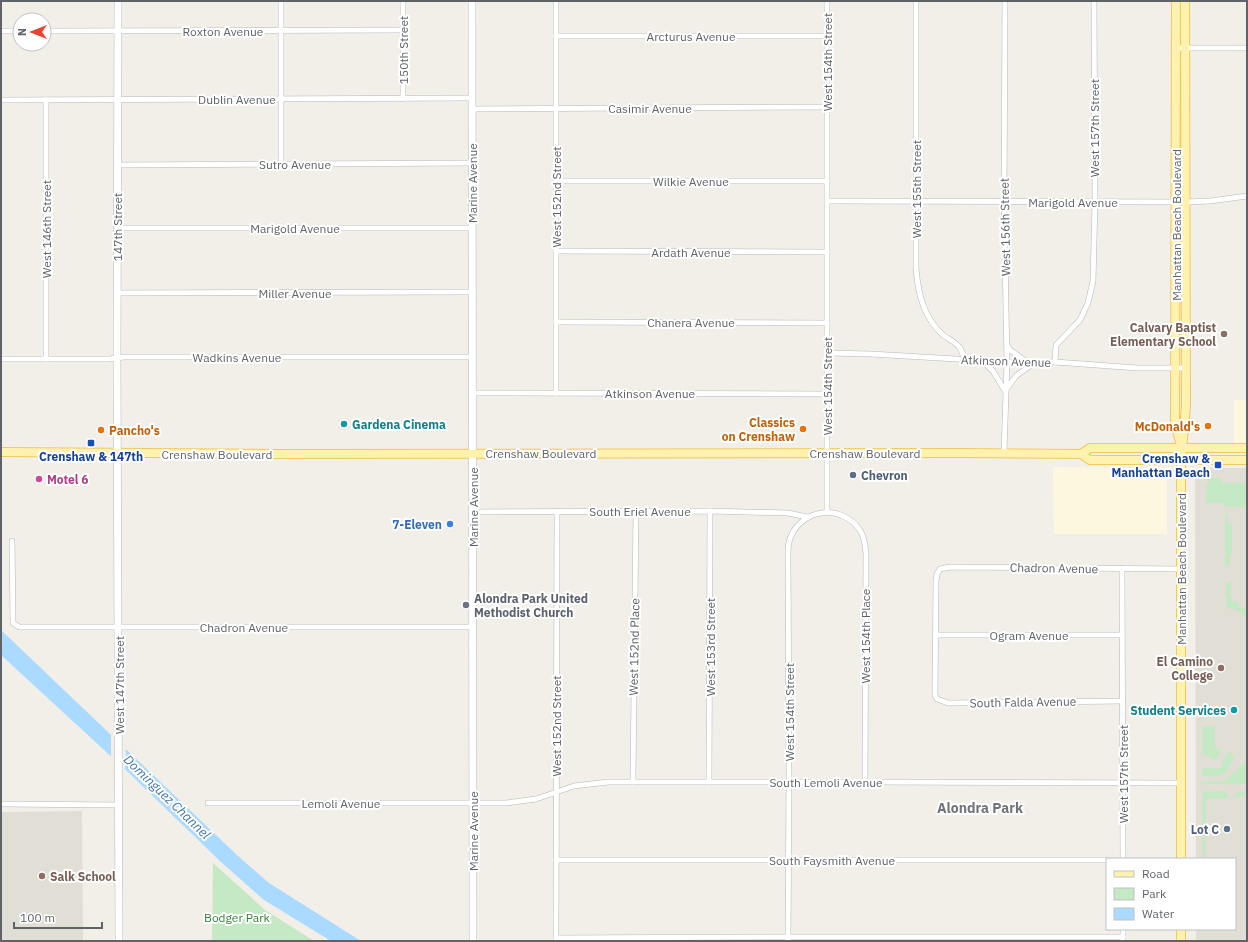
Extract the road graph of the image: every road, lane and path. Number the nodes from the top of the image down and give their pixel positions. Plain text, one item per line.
1 (118, 1) edge
2 (281, 1) edge
3 (403, 1) edge
4 (472, 1) edge
5 (556, 1) edge
6 (827, 1) edge
7 (916, 1) edge
8 (1005, 1) edge
9 (1094, 1) edge
10 (1176, 1) edge
11 (1186, 1) edge
12 (52, 30) edge
13 (118, 30) junction
14 (281, 30) junction
15 (402, 30) junction
16 (1, 31) edge
17 (12, 31) edge
18 (556, 36) junction
19 (827, 36) junction
20 (1176, 48) junction
21 (1186, 48) junction
22 (1247, 48) edge
23 (472, 98) junction
24 (281, 99) junction
25 (403, 99) junction
26 (1, 100) edge
27 (46, 100) junction
28 (118, 100) junction
29 (827, 107) junction
30 (556, 108) junction
31 (472, 109) junction
32 (472, 163) junction
33 (117, 164) junction
34 (281, 165) junction
35 (556, 181) junction
36 (827, 181) junction
37 (1247, 196) edge
38 (827, 201) junction
39 (916, 201) junction
40 (1004, 202) junction
41 (1095, 202) junction
42 (1176, 202) junction
43 (1186, 202) junction
44 (118, 228) junction
45 (472, 228) junction
46 (556, 251) junction
47 (827, 252) junction
48 (473, 292) junction
49 (117, 293) junction
50 (556, 322) junction
51 (827, 323) junction
52 (1006, 344) junction
53 (827, 353) junction
54 (473, 357) junction
55 (117, 358) junction
56 (1, 359) edge
57 (46, 359) junction
58 (965, 359) junction
59 (981, 360) junction
60 (1007, 362) junction
61 (1028, 362) junction
62 (1036, 362) junction
63 (1055, 362) junction
64 (1175, 368) junction
65 (1186, 368) junction
66 (1005, 391) junction
67 (473, 393) junction
68 (556, 393) junction
69 (827, 394) junction
70 (1182, 448) junction
71 (1247, 448) edge
72 (1, 452) edge
73 (473, 453) junction
74 (1004, 453) junction
75 (118, 454) junction
76 (827, 454) junction
77 (1081, 454) junction
78 (1181, 460) junction
79 (1247, 460) edge
80 (557, 511) junction
81 (636, 511) junction
82 (710, 511) junction
83 (473, 512) junction
84 (827, 512) junction
85 (807, 517) junction
86 (12, 541) dead end
87 (1122, 568) junction
88 (1181, 569) junction
89 (473, 627) junction
90 (118, 628) junction
91 (936, 635) junction
92 (1122, 635) junction
93 (1123, 701) junction
94 (633, 782) junction
95 (709, 782) junction
96 (789, 782) junction
97 (865, 782) junction
98 (1122, 783) junction
99 (1181, 783) junction
100 (556, 792) junction
101 (473, 803) junction
102 (1, 804) edge
103 (208, 804) dead end
104 (119, 805) junction
105 (1123, 858) edge
106 (1181, 858) edge
107 (556, 860) junction
108 (788, 860) junction
109 (1106, 860) edge
110 (1180, 930) edge
111 (556, 939) edge
112 (788, 939) edge
113 (1123, 939) edge
114 (119, 941) edge
115 (473, 941) edge
116 (1181, 941) edge

1 - 13 street, 147th Street
2 - 14 street
3 - 15 street, 150th Street
4 - 23 street, Marine Avenue
5 - 18 street, West 152nd Street
6 - 19 street, West 154th Street
7 - 39 street, West 155th Street
8 - 40 street, West 156th Street
9 - 41 street, West 157th Street
10 - 20 main road, Manhattan Beach Boulevard
11 - 21 main road, Manhattan Beach Boulevard
12 - 13 street, Roxton Avenue
13 - 14 street, Roxton Avenue
13 - 28 street, 147th Street
14 - 15 street, Roxton Avenue
14 - 24 street
15 - 25 street, 150th Street
16 - 17 street
18 - 19 street, Arcturus Avenue
18 - 30 street, West 152nd Street
19 - 29 street, West 154th Street
20 - 21 street
20 - 42 main road, Manhattan Beach Boulevard
21 - 22 street
21 - 43 main road, Manhattan Beach Boulevard
23 - 25 street, Dublin Avenue
23 - 31 street, Marine Avenue
24 - 25 street, Dublin Avenue
24 - 28 street, Dublin Avenue
24 - 34 street
26 - 27 street, Dublin Avenue
27 - 28 street, Dublin Avenue
27 - 57 street, West 146th Street
28 - 33 street, 147th Street
29 - 30 street, Casimir Avenue
29 - 36 street, West 154th Street
30 - 31 street, Casimir Avenue
30 - 35 street, West 152nd Street
31 - 32 street, Marine Avenue
32 - 34 street, Sutro Avenue
32 - 45 street, Marine Avenue
33 - 34 street, Sutro Avenue
33 - 44 street, 147th Street
35 - 36 street, Wilkie Avenue
35 - 46 street, West 152nd Street
36 - 38 street, West 154th Street
37 - 43 street, Marigold Avenue
38 - 39 street, Marigold Avenue
38 - 47 street, West 154th Street
39 - 40 street, Marigold Avenue
39 - 58 street, West 155th Street
40 - 41 street, Marigold Avenue
40 - 52 street, West 156th Street
41 - 42 street, Marigold Avenue
41 - 63 street, West 157th Street
42 - 43 street, Marigold Avenue
42 - 64 main road, Manhattan Beach Boulevard
43 - 65 main road, Manhattan Beach Boulevard
44 - 45 street, Marigold Avenue
44 - 49 street, 147th Street
45 - 48 street, Marine Avenue
46 - 47 street, Ardath Avenue
46 - 50 street, West 152nd Street
47 - 51 street, West 154th Street
48 - 49 street, Miller Avenue
48 - 54 street, Marine Avenue
49 - 55 street, 147th Street
50 - 51 street, Chanera Avenue
50 - 68 street, West 152nd Street
51 - 53 street, West 154th Street
52 - 60 street, West 156th Street
52 - 61 street
53 - 58 street, Atkinson Avenue
53 - 69 street, West 154th Street
54 - 55 street, Wadkins Avenue
54 - 67 street, Marine Avenue
55 - 57 street, Wadkins Avenue
55 - 75 street, 147th Street
56 - 57 street, Wadkins Avenue
58 - 59 street, Atkinson Avenue
59 - 60 street, Atkinson Avenue
59 - 66 street
60 - 61 street, Atkinson Avenue
60 - 66 street, West 156th Street
61 - 62 street, Atkinson Avenue
62 - 63 street, Atkinson Avenue
62 - 66 street
63 - 64 street, Atkinson Avenue
64 - 65 street, Atkinson Avenue
64 - 70 main road, Manhattan Beach Boulevard
65 - 70 main road, Manhattan Beach Boulevard
66 - 74 street, West 156th Street
67 - 68 street, Atkinson Avenue
67 - 73 street, Marine Avenue
68 - 69 street, Atkinson Avenue
69 - 76 street, West 154th Street
70 - 71 main road, Crenshaw Boulevard
70 - 77 main road, Crenshaw Boulevard
70 - 78 main road, Manhattan Beach Boulevard
72 - 75 main road, Crenshaw Boulevard
73 - 75 main road, Crenshaw Boulevard
73 - 76 main road, Crenshaw Boulevard
73 - 83 street, Marine Avenue
74 - 76 main road, Crenshaw Boulevard
74 - 77 main road, Crenshaw Boulevard
75 - 90 street, West 147th Street
76 - 84 street, West 154th Street
77 - 78 main road, Crenshaw Boulevard
78 - 79 main road, Crenshaw Boulevard
78 - 88 main road, Manhattan Beach Boulevard
80 - 81 street, South Eriel Avenue
80 - 83 street, South Eriel Avenue
80 - 100 street, West 152nd Street
81 - 82 street, South Eriel Avenue
81 - 94 street, West 152nd Place
82 - 85 street, South Eriel Avenue
82 - 95 street, West 153rd Street
83 - 89 street, Marine Avenue
84 - 85 street
84 - 97 street, West 154th Place
85 - 96 street, West 154th Street
86 - 90 street, Chadron Avenue
87 - 88 street, Chadron Avenue
87 - 91 street, Chadron Avenue
87 - 92 street, West 157th Street
88 - 99 main road, Manhattan Beach Boulevard
89 - 90 street, Chadron Avenue
89 - 101 street, Marine Avenue
90 - 104 street, West 147th Street
91 - 92 street, Ogram Avenue
91 - 93 street, South Falda Avenue
92 - 93 street, West 157th Street
93 - 98 street, West 157th Street
94 - 95 street, South Lemoli Avenue
94 - 100 street, South Lemoli Avenue
95 - 96 street, South Lemoli Avenue
96 - 97 street, South Lemoli Avenue
96 - 108 street, West 154th Street
97 - 98 street, South Lemoli Avenue
98 - 99 street, South Lemoli Avenue
98 - 105 street, West 157th Street
99 - 106 main road, Manhattan Beach Boulevard
100 - 101 street, South Lemoli Avenue
100 - 107 street, West 152nd Street
101 - 103 street, Lemoli Avenue
101 - 115 street, Marine Avenue
102 - 104 street
104 - 114 street, West 147th Street
107 - 108 street, South Faysmith Avenue
107 - 111 street, West 152nd Street
108 - 109 street, South Faysmith Avenue
108 - 112 street, West 154th Street
110 - 116 main road
111 - 112 street
112 - 113 street

